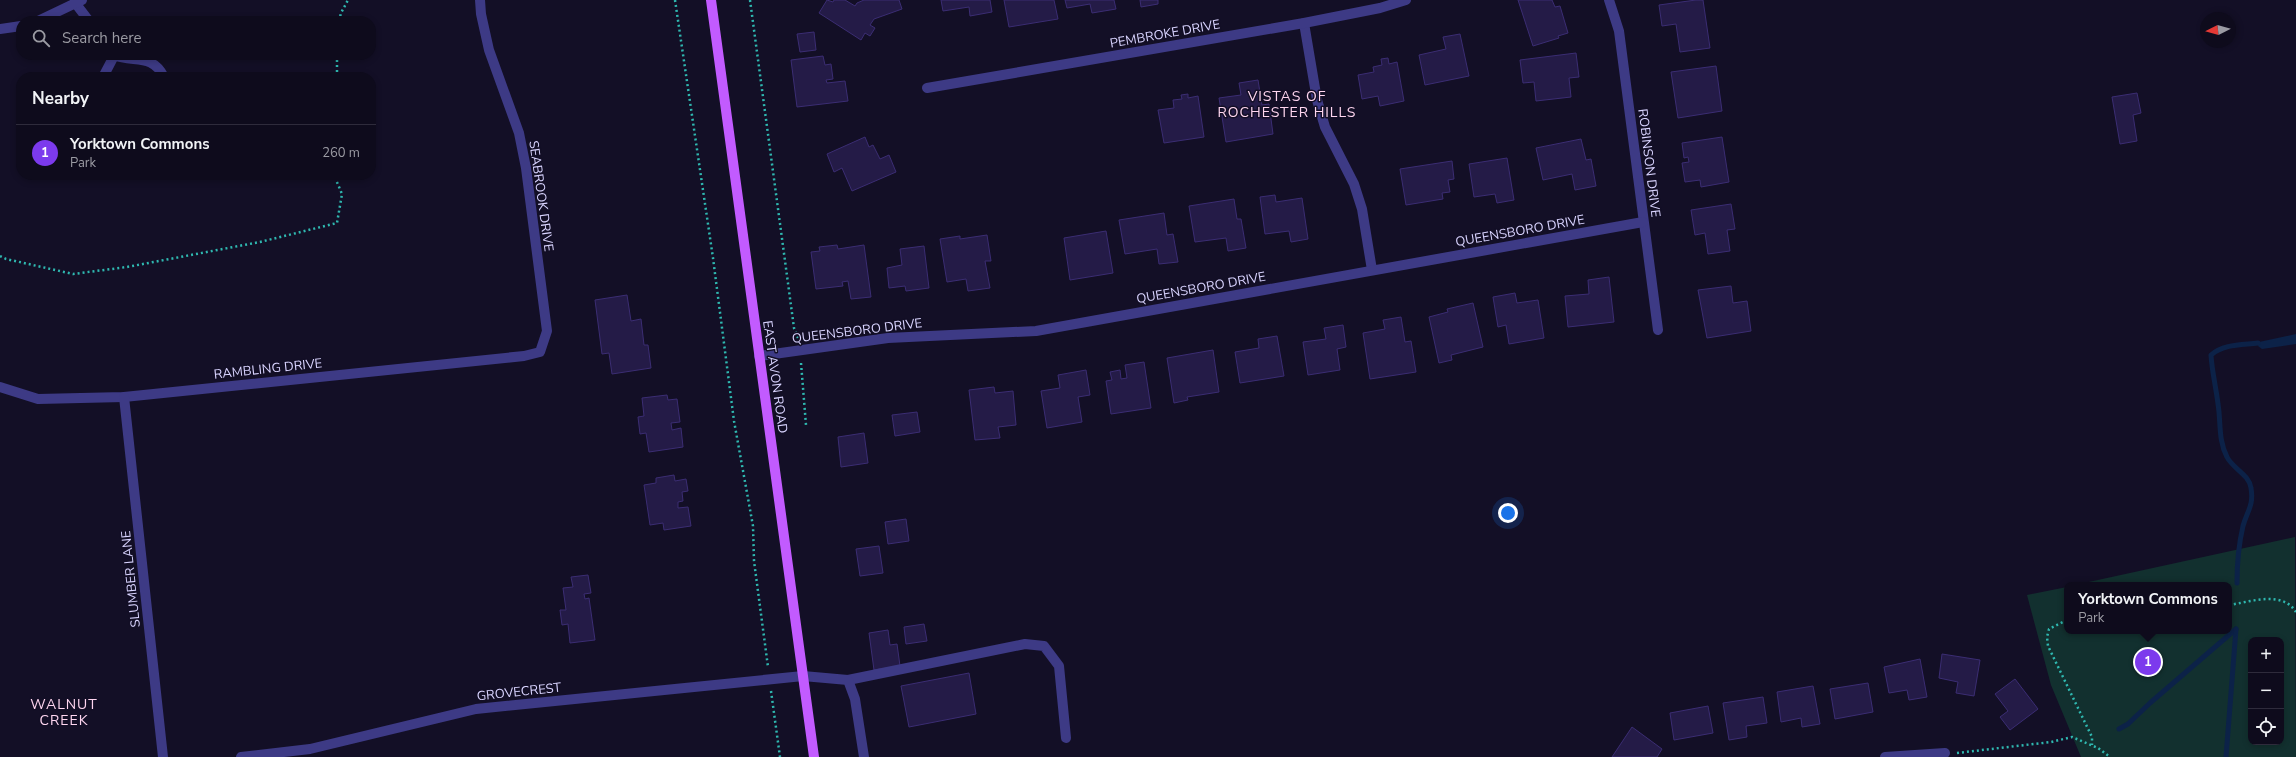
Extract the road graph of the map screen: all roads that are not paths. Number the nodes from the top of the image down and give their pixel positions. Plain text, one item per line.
1 (480, 0) edge
2 (711, 0) edge
3 (1406, 0) edge
4 (1608, 0) edge
5 (79, 2) edge
6 (49, 16) edge
7 (86, 16) edge
8 (1304, 23) junction
9 (16, 27) edge
10 (0, 30) edge
11 (112, 60) edge
12 (146, 60) edge
13 (106, 72) edge
14 (162, 72) edge
15 (927, 88) dead end
16 (1643, 222) junction
17 (1372, 270) junction
18 (1658, 330) dead end
19 (540, 352) joint
20 (760, 356) junction
21 (0, 388) edge
22 (124, 398) junction
23 (803, 676) junction
24 (848, 680) junction
25 (1066, 738) dead end
26 (1945, 753) road end
27 (163, 757) edge
28 (241, 757) edge
29 (814, 757) edge
30 (864, 757) edge
31 (1885, 757) edge

1 - 19 street, SEABROOK DRIVE
2 - 20 main road, EAST AVON ROAD
3 - 8 street, PEMBROKE DRIVE
4 - 16 street, ROBINSON DRIVE
5 - 6 street
5 - 7 street
8 - 15 street, PEMBROKE DRIVE
8 - 17 street
9 - 10 street
11 - 13 street
12 - 14 street
16 - 17 street, QUEENSBORO DRIVE
16 - 18 street, ROBINSON DRIVE
17 - 20 street, QUEENSBORO DRIVE
19 - 22 street, RAMBLING DRIVE
20 - 23 main road, EAST AVON ROAD
21 - 22 street, RAMBLING DRIVE
22 - 27 street, SLUMBER LANE
23 - 24 street, GROVECREST
23 - 28 street, GROVECREST
23 - 29 main road, EAST AVON ROAD
24 - 25 street, GROVECREST
24 - 30 street
26 - 31 street

